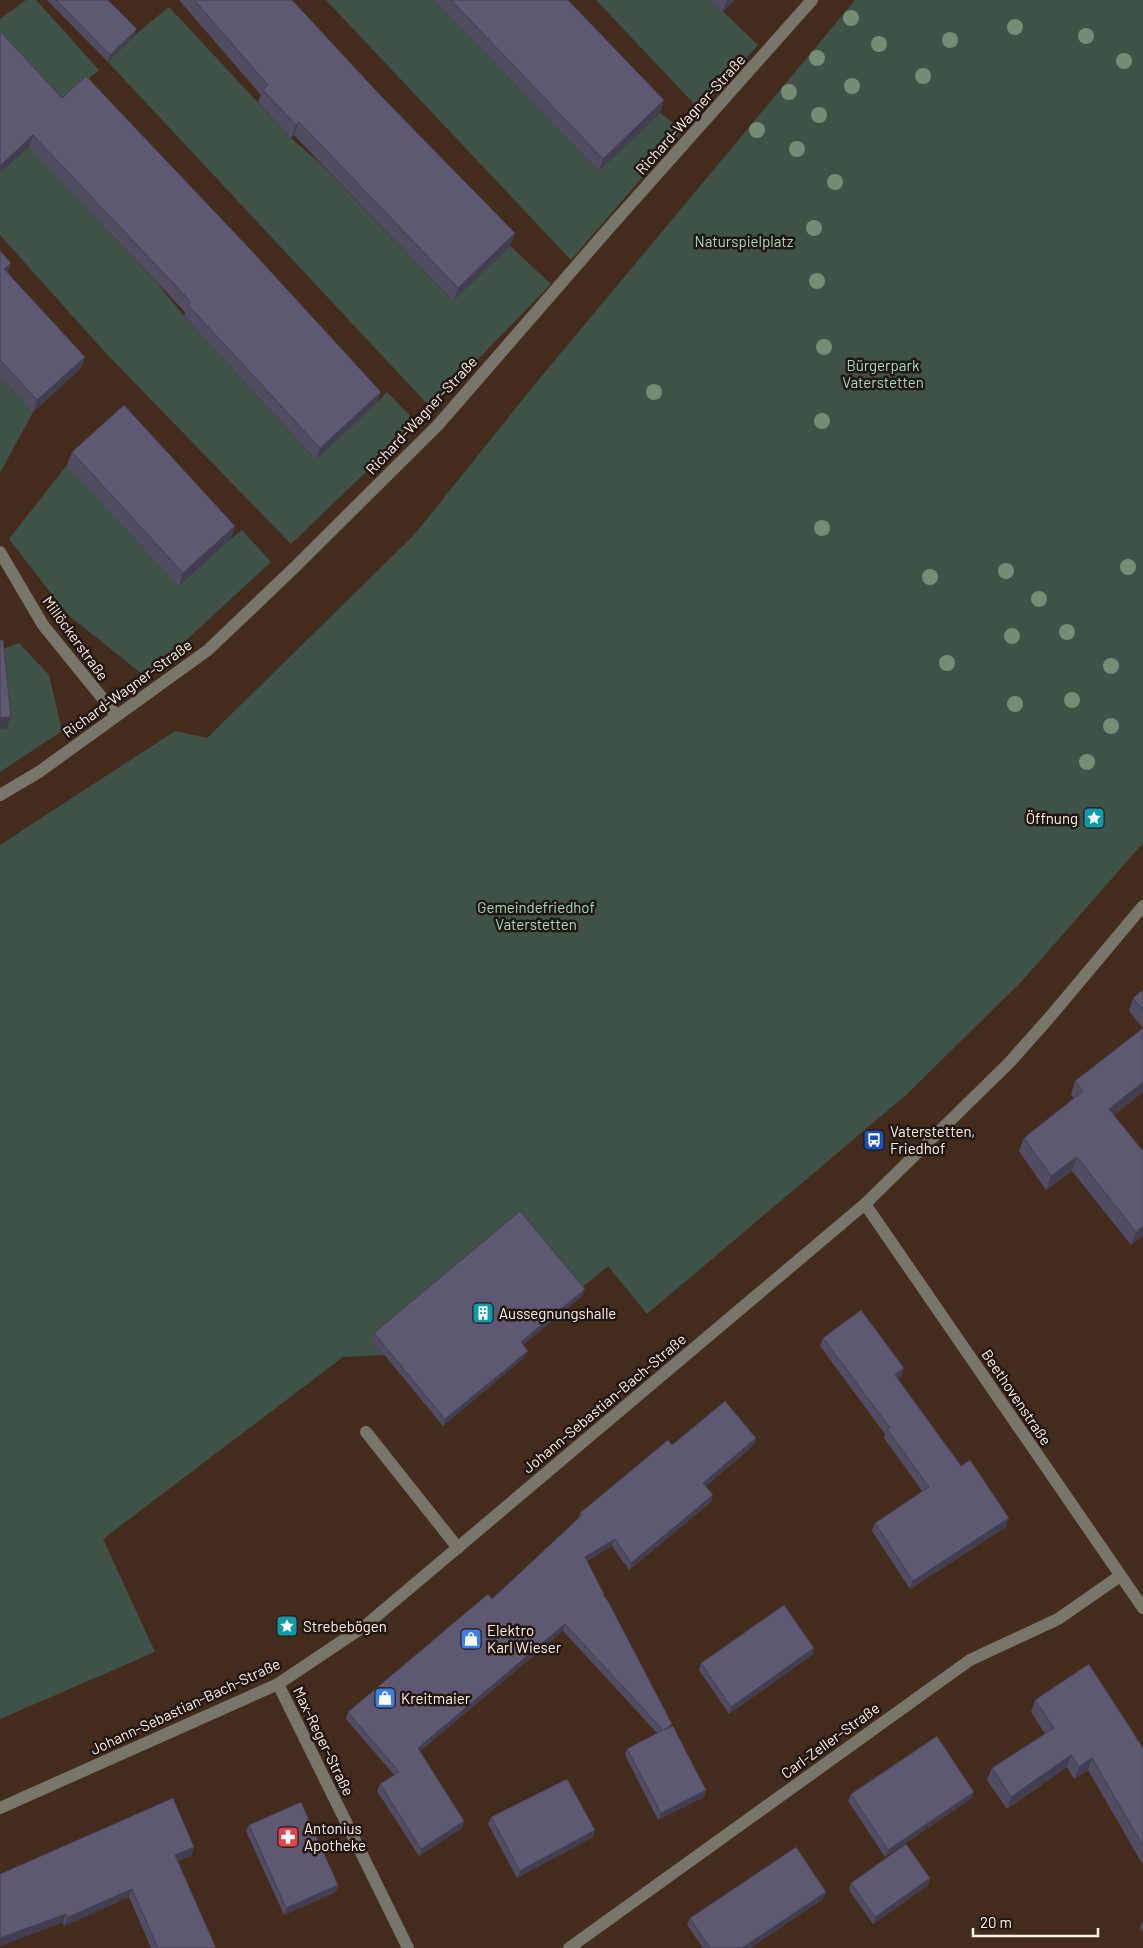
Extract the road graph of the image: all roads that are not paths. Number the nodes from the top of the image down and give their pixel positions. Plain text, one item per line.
1 (812, 0) edge
2 (0, 552) edge
3 (116, 715) junction
4 (0, 796) edge
5 (1143, 906) edge
6 (865, 1204) junction
7 (366, 1432) dead end
8 (458, 1548) junction
9 (1120, 1576) junction
10 (1143, 1608) edge
11 (278, 1684) junction
12 (0, 1808) edge
13 (408, 1948) edge
14 (569, 1948) edge

1 - 3 street, Richard-Wagner-Straße
2 - 3 street, Millöckerstraße
3 - 4 street, Richard-Wagner-Straße
5 - 6 street, Johann-Sebastian-Bach-Straße
6 - 8 street, Johann-Sebastian-Bach-Straße
6 - 9 street, Beethovenstraße
7 - 8 street
8 - 11 street, Johann-Sebastian-Bach-Straße
9 - 10 street, Beethovenstraße
9 - 14 street, Carl-Zeller-Straße
11 - 12 street, Johann-Sebastian-Bach-Straße
11 - 13 street, Max-Reger-Straße

